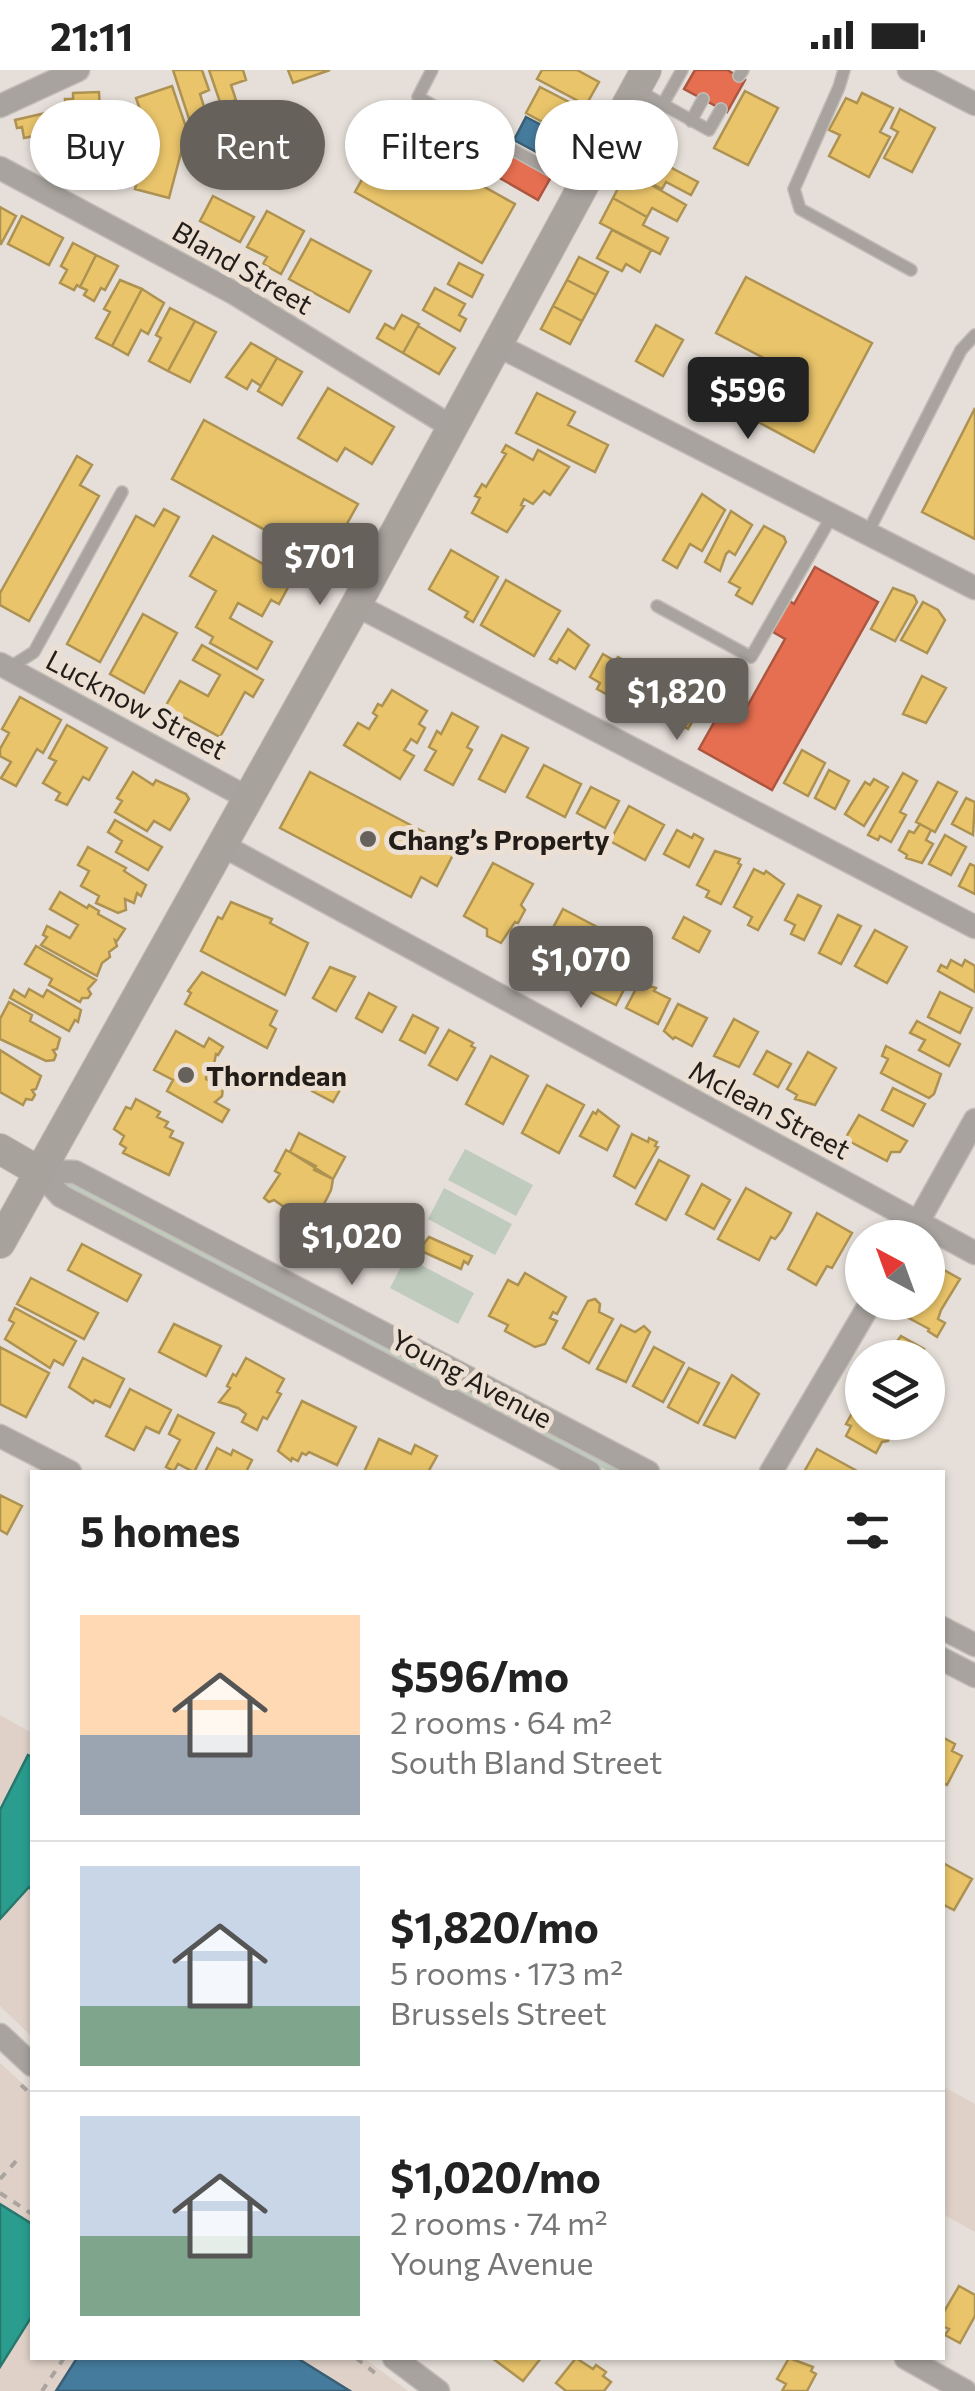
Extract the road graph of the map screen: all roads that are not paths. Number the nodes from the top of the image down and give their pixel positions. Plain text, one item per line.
1 (78, 70) edge
2 (432, 70) edge
3 (682, 70) edge
4 (844, 70) edge
5 (909, 70) edge
6 (641, 80) edge
7 (703, 99) dead end
8 (659, 100) edge
9 (665, 100) edge
10 (975, 104) edge
11 (0, 106) edge
12 (721, 109) dead end
13 (678, 113) edge
14 (691, 121) junction
15 (535, 163) edge
16 (0, 168) edge
17 (579, 190) edge
18 (910, 270) dead end
19 (975, 335) edge
20 (497, 345) junction
21 (452, 426) junction
22 (122, 492) dead end
23 (833, 514) junction
24 (868, 532) junction
25 (975, 588) edge
26 (356, 605) junction
27 (657, 606) dead end
28 (3, 672) edge
29 (246, 797) junction
30 (220, 844) junction
31 (975, 927) edge
32 (975, 1120) edge
33 (0, 1149) edge
34 (38, 1170) junction
35 (895, 1220) edge
36 (919, 1220) edge
37 (0, 1242) edge
38 (945, 1242) edge
39 (975, 1253) edge
40 (860, 1320) edge
41 (0, 1436) edge
42 (66, 1470) edge
43 (584, 1470) edge
44 (644, 1470) edge
45 (772, 1470) edge
46 (945, 1630) edge
47 (975, 1645) edge
48 (945, 1661) edge
49 (975, 1676) edge
50 (0, 2036) edge
51 (30, 2062) edge
52 (397, 2360) edge
53 (910, 2360) edge
54 (438, 2391) edge
55 (965, 2391) edge

1 - 11 street
2 - 15 lane
3 - 9 lane
4 - 18 lane
5 - 10 street
6 - 8 lane
7 - 14 lane
12 - 14 lane
13 - 14 lane
16 - 21 street, Bland Street
17 - 20 street
19 - 24 lane
20 - 21 street
20 - 23 street
21 - 26 street
22 - 28 lane
23 - 24 street
23 - 27 lane
24 - 25 street
26 - 29 street
26 - 31 street
28 - 29 street, Lucknow Street
29 - 30 street
30 - 34 street
30 - 35 street, Mclean Street
32 - 36 street
33 - 34 street
34 - 37 street
34 - 43 street, Young Avenue
34 - 44 street, Young Avenue
38 - 39 street, Mclean Street
40 - 45 street
41 - 42 street
46 - 47 street
48 - 49 street
50 - 51 street
52 - 54 street
53 - 55 street

